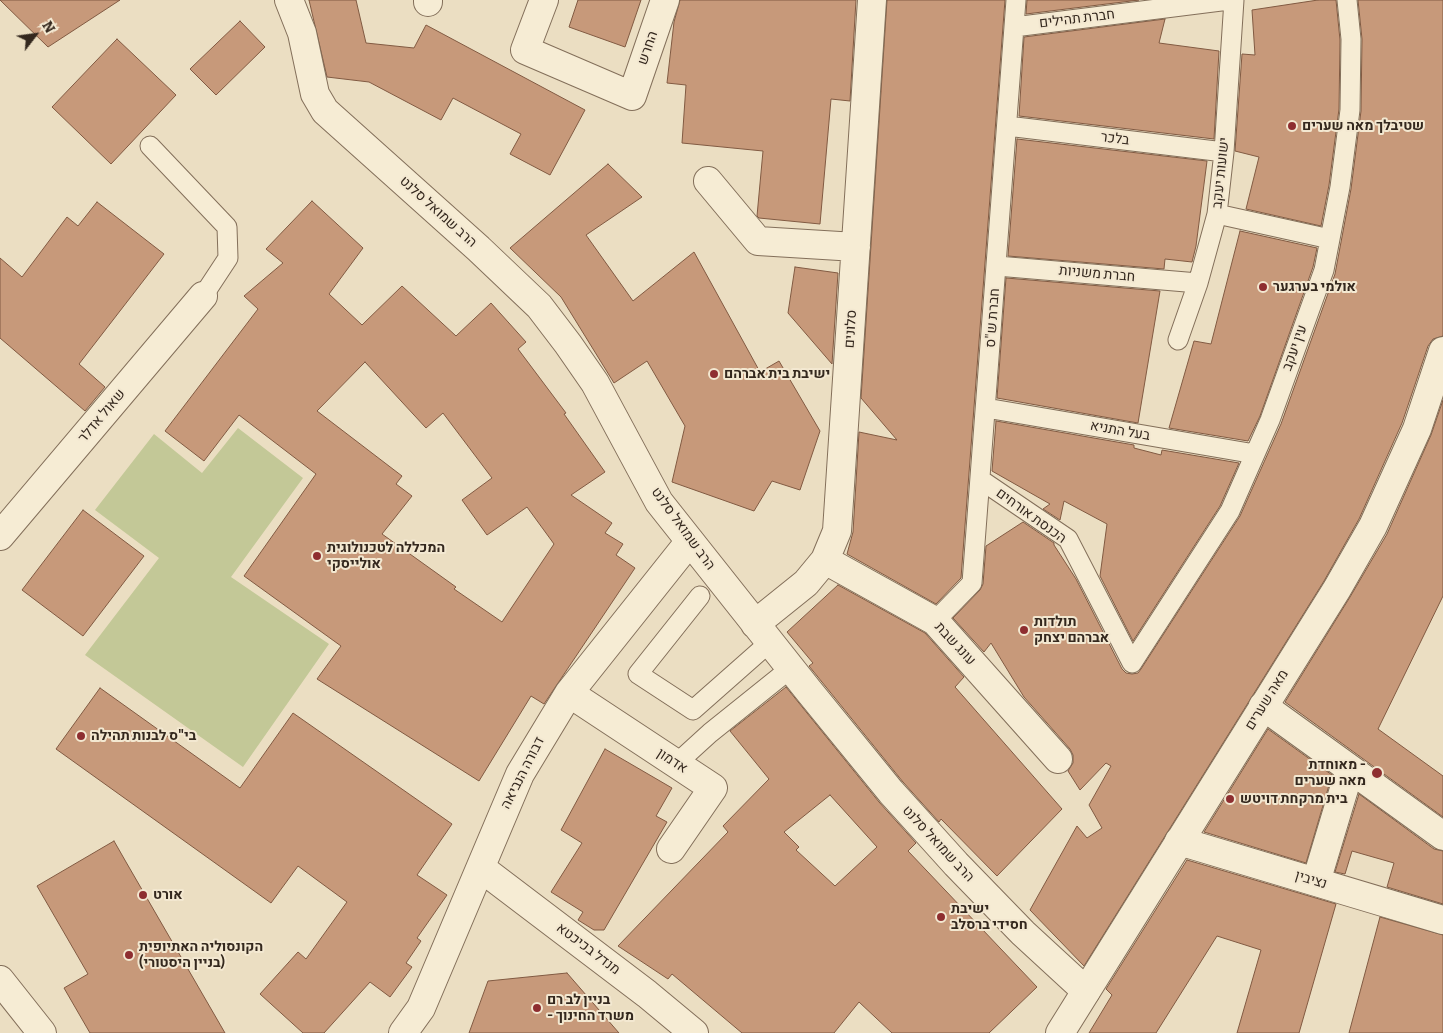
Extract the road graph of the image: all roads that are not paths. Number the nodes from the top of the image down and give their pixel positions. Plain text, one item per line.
1 (289, 0) edge
2 (544, 0) edge
3 (665, 0) edge
4 (872, 0) edge
5 (1016, 0) edge
6 (1229, 0) edge
7 (1234, 0) edge
8 (1348, 0) edge
9 (1014, 27) junction
10 (1007, 126) junction
11 (150, 146) dead end
12 (1224, 152) junction
13 (708, 181) dead end
14 (1217, 214) junction
15 (1330, 239) junction
16 (856, 247) junction
17 (997, 266) junction
18 (1198, 283) junction
19 (203, 296) joint
20 (1178, 340) dead end
21 (1443, 351) edge
22 (986, 408) junction
23 (1254, 454) junction
24 (981, 480) junction
25 (0, 536) edge
26 (690, 540) junction
27 (825, 560) junction
28 (700, 596) dead end
29 (935, 621) junction
30 (763, 633) junction
31 (1132, 663) joint
32 (791, 668) junction
33 (569, 693) junction
34 (1263, 706) junction
35 (1058, 759) dead end
36 (676, 764) junction
37 (1350, 769) junction
38 (1443, 836) edge
39 (1179, 841) junction
40 (671, 849) dead end
41 (480, 868) junction
42 (1316, 882) junction
43 (1443, 920) edge
44 (0, 980) edge
45 (1086, 991) junction
46 (42, 1033) edge
47 (403, 1033) edge
48 (694, 1033) edge
49 (1060, 1033) edge

1 - 26 street, הרב שמואל סלנט
2 - 3 street, החרש
4 - 16 street, סלונים
5 - 9 lane, חברת ש"ס
6 - 9 lane, חברת תהילים
7 - 12 lane, ישועות יעקב
8 - 15 lane, עין יעקב
9 - 10 lane, חברת ש"ס
10 - 12 lane, בלכר
10 - 17 lane, חברת ש"ס
11 - 19 lane
12 - 14 lane, ישועות יעקב
13 - 16 street
14 - 15 lane
14 - 18 lane, ישועות יעקב
15 - 23 lane, עין יעקב
16 - 27 street, סלונים
17 - 18 lane, חברת משניות
17 - 22 lane, חברת ש"ס
18 - 20 lane, ישועות יעקב
19 - 25 street, שאול אדלר
21 - 34 street, מאה שערים
22 - 23 lane, בעל התניא
22 - 24 lane, חברת ש"ס
23 - 31 lane, עין יעקב
24 - 29 lane, חברת ש"ס
24 - 31 lane, הכנסת אורחים
26 - 30 street, הרב שמואל סלנט
26 - 33 street, דבורה הנביאה
27 - 29 street, עונג שבת
27 - 30 street, סלונים
28 - 30 lane
29 - 35 street, עונג שבת
30 - 32 street, הרב שמואל סלנט
32 - 36 lane
32 - 45 street, הרב שמואל סלנט
33 - 36 street, אדמון
33 - 41 street, דבורה הנביאה
34 - 37 street
34 - 39 street, מאה שערים
36 - 40 street, אדמון
37 - 38 street
37 - 42 street
39 - 42 street, נציבין
39 - 45 street, מאה שערים
41 - 47 street, דבורה הנביאה
41 - 48 street, מנדל בכיכטא
42 - 43 street, נציבין
44 - 46 street
45 - 49 street, מאה שערים

